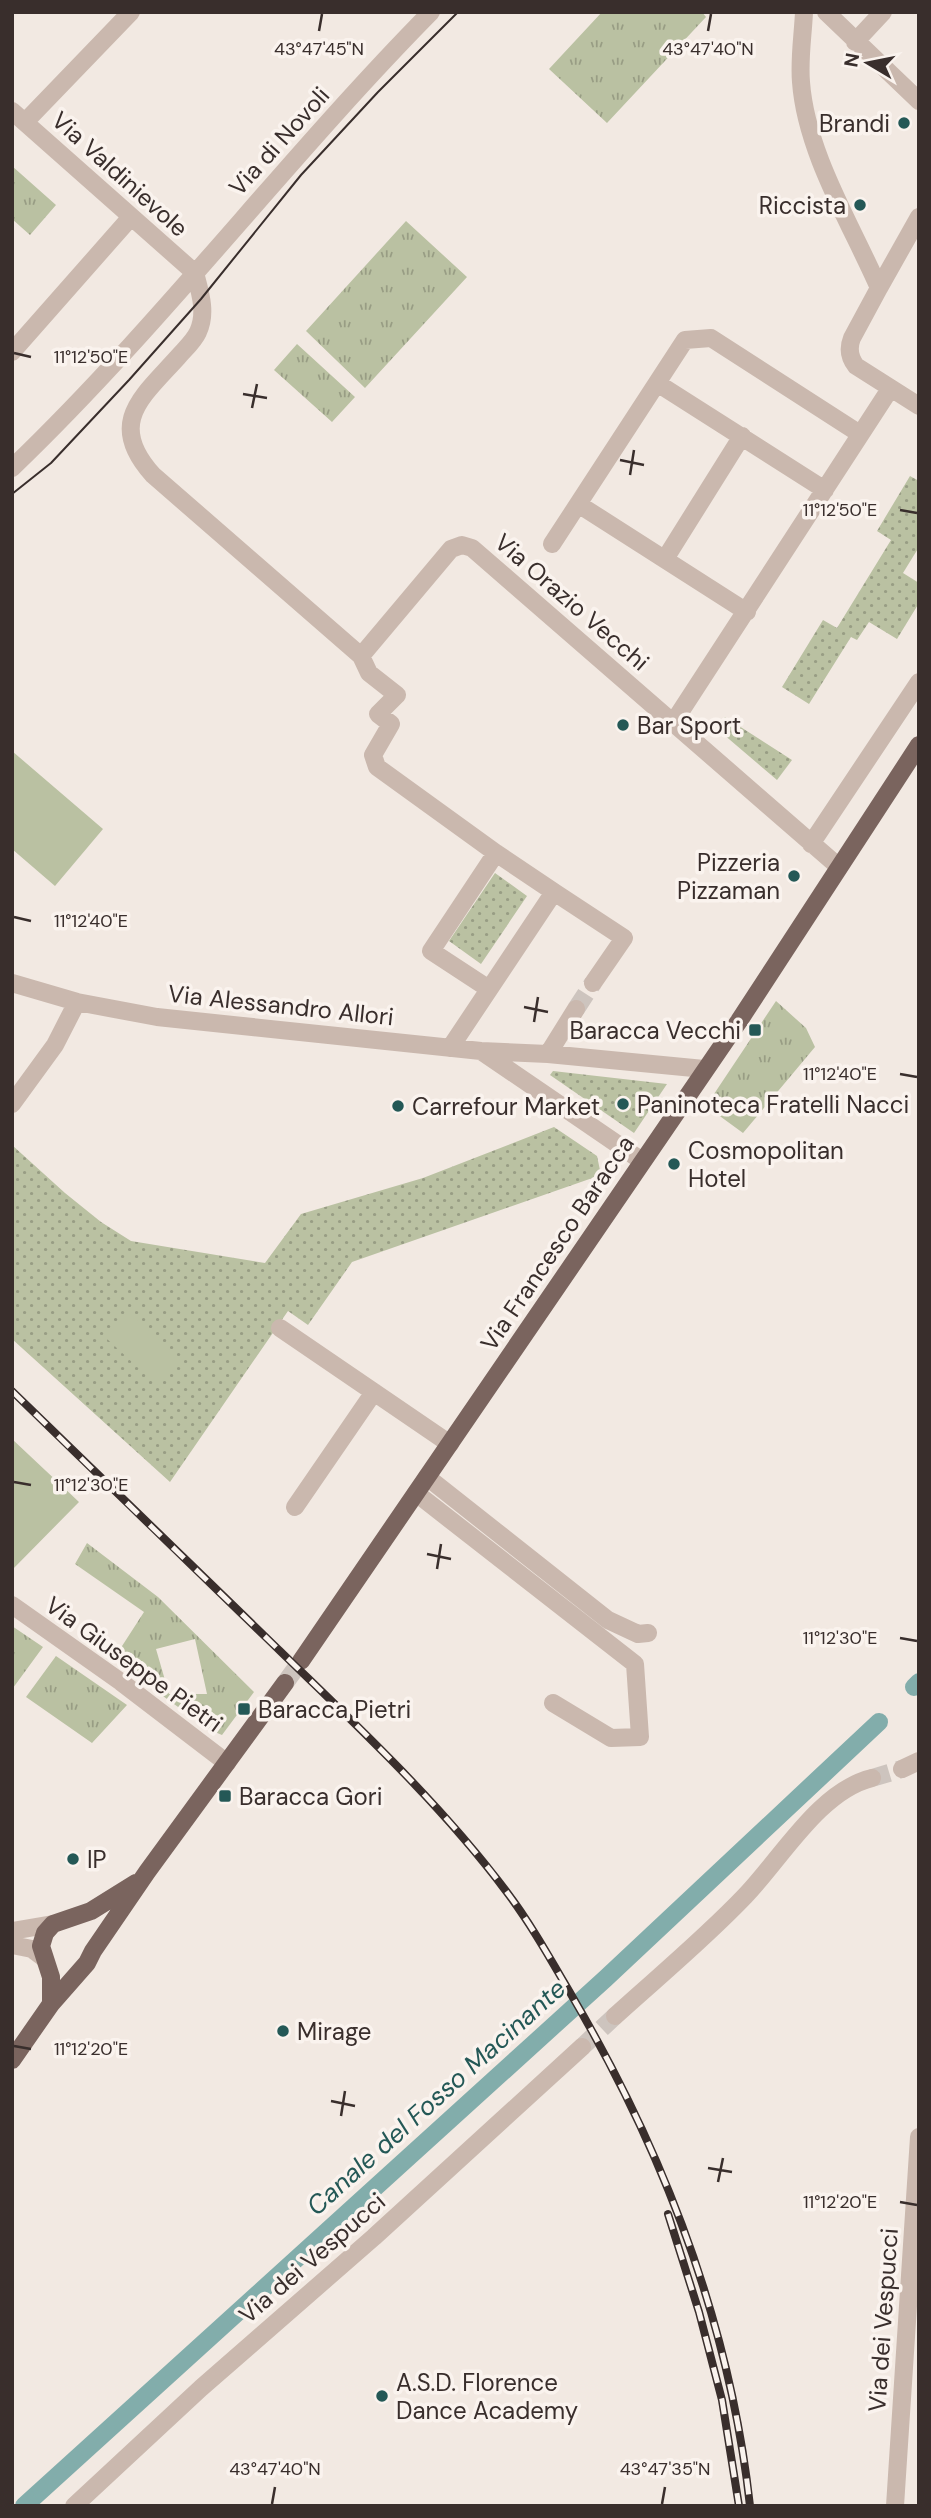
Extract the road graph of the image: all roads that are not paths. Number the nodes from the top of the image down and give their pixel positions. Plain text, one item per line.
1 (131, 12) edge
2 (431, 12) edge
3 (804, 12) edge
4 (825, 12) edge
5 (883, 12) edge
6 (855, 42) junction
7 (919, 101) edge
8 (19, 117) edge
9 (131, 216) junction
10 (919, 217) edge
11 (195, 273) junction
12 (879, 288) junction
13 (12, 352) edge
14 (657, 383) junction
15 (890, 388) junction
16 (919, 406) edge
17 (860, 434) junction
18 (742, 436) junction
19 (12, 468) edge
20 (825, 490) junction
21 (578, 504) junction
22 (552, 544) dead end
23 (665, 559) junction
24 (747, 612) junction
25 (361, 656) junction
26 (919, 682) edge
27 (673, 723) junction
28 (919, 745) edge
29 (811, 844) junction
30 (496, 853) junction
31 (839, 867) junction
32 (554, 892) junction
33 (12, 983) edge
34 (593, 983) tunnel mouth
35 (489, 989) junction
36 (77, 1002) junction
37 (576, 1009) tunnel mouth
38 (450, 1048) junction
39 (481, 1051) junction
40 (548, 1054) junction
41 (705, 1069) junction
42 (12, 1104) edge
43 (642, 1161) junction
44 (280, 1328) dead end
45 (374, 1392) junction
46 (450, 1444) junction
47 (427, 1477) junction
48 (416, 1493) junction
49 (295, 1507) dead end
50 (12, 1605) edge
51 (591, 1606) junction
52 (573, 1615) junction
53 (648, 1633) dead end
54 (301, 1661) tunnel mouth
55 (285, 1684) tunnel mouth
56 (553, 1703) dead end
57 (919, 1761) edge
58 (227, 1763) junction
59 (910, 1773) tunnel mouth
60 (872, 1778) tunnel mouth
61 (141, 1880) junction
62 (60, 1922) junction
63 (12, 1931) edge
64 (12, 1944) edge
65 (93, 1951) junction
66 (46, 1961) junction
67 (82, 1967) junction
68 (51, 2004) junction
69 (615, 2016) tunnel mouth
70 (582, 2047) tunnel mouth
71 (12, 2060) edge
72 (919, 2137) edge
73 (74, 2506) edge
74 (895, 2506) edge

1 - 8 street
2 - 11 street, Via di Novoli
3 - 12 street
4 - 6 street
5 - 6 street
6 - 7 street
8 - 9 street, Via Valdinievole
9 - 11 street, Via Valdinievole
9 - 13 street
10 - 12 street
11 - 19 street, Via di Novoli
11 - 25 street
12 - 15 street
14 - 17 street
14 - 18 street
14 - 21 street
15 - 16 street
15 - 17 street
17 - 20 street
18 - 20 street
18 - 23 street
20 - 24 street
21 - 22 street
21 - 23 street
23 - 24 street
24 - 27 street
25 - 27 street, Via Orazio Vecchi
25 - 30 street
26 - 29 street
27 - 29 street, Via Orazio Vecchi
28 - 31 main road, Via Francesco Baracca
29 - 31 street, Via Orazio Vecchi
30 - 32 street
30 - 35 street
31 - 41 main road, Via Francesco Baracca
32 - 34 street
32 - 35 street
33 - 36 street, Via Alessandro Allori
35 - 38 street
36 - 38 street, Via Alessandro Allori
36 - 42 street
37 - 40 street
38 - 39 street, Via Alessandro Allori
39 - 40 street, Via Alessandro Allori
39 - 43 street, Via Alessandro Allori
40 - 41 street, Via Alessandro Allori
41 - 43 main road, Via Francesco Baracca
43 - 46 main road, Via Francesco Baracca
44 - 45 street
45 - 46 street
45 - 49 street
46 - 47 main road, Via Francesco Baracca
47 - 48 main road, Via Francesco Baracca
47 - 51 street
48 - 52 street
48 - 54 main road, Via Francesco Baracca
50 - 58 street, Via Giuseppe Pietri
51 - 52 street
51 - 53 street
52 - 56 street
55 - 58 main road
57 - 59 street
58 - 61 main road
60 - 69 street
61 - 62 main road
61 - 65 main road
62 - 63 street
62 - 65 main road
62 - 66 main road
64 - 66 street
65 - 67 main road
66 - 67 main road
66 - 68 main road
67 - 68 main road
68 - 71 main road
70 - 73 street, Via dei Vespucci
72 - 74 street, Via dei Vespucci

